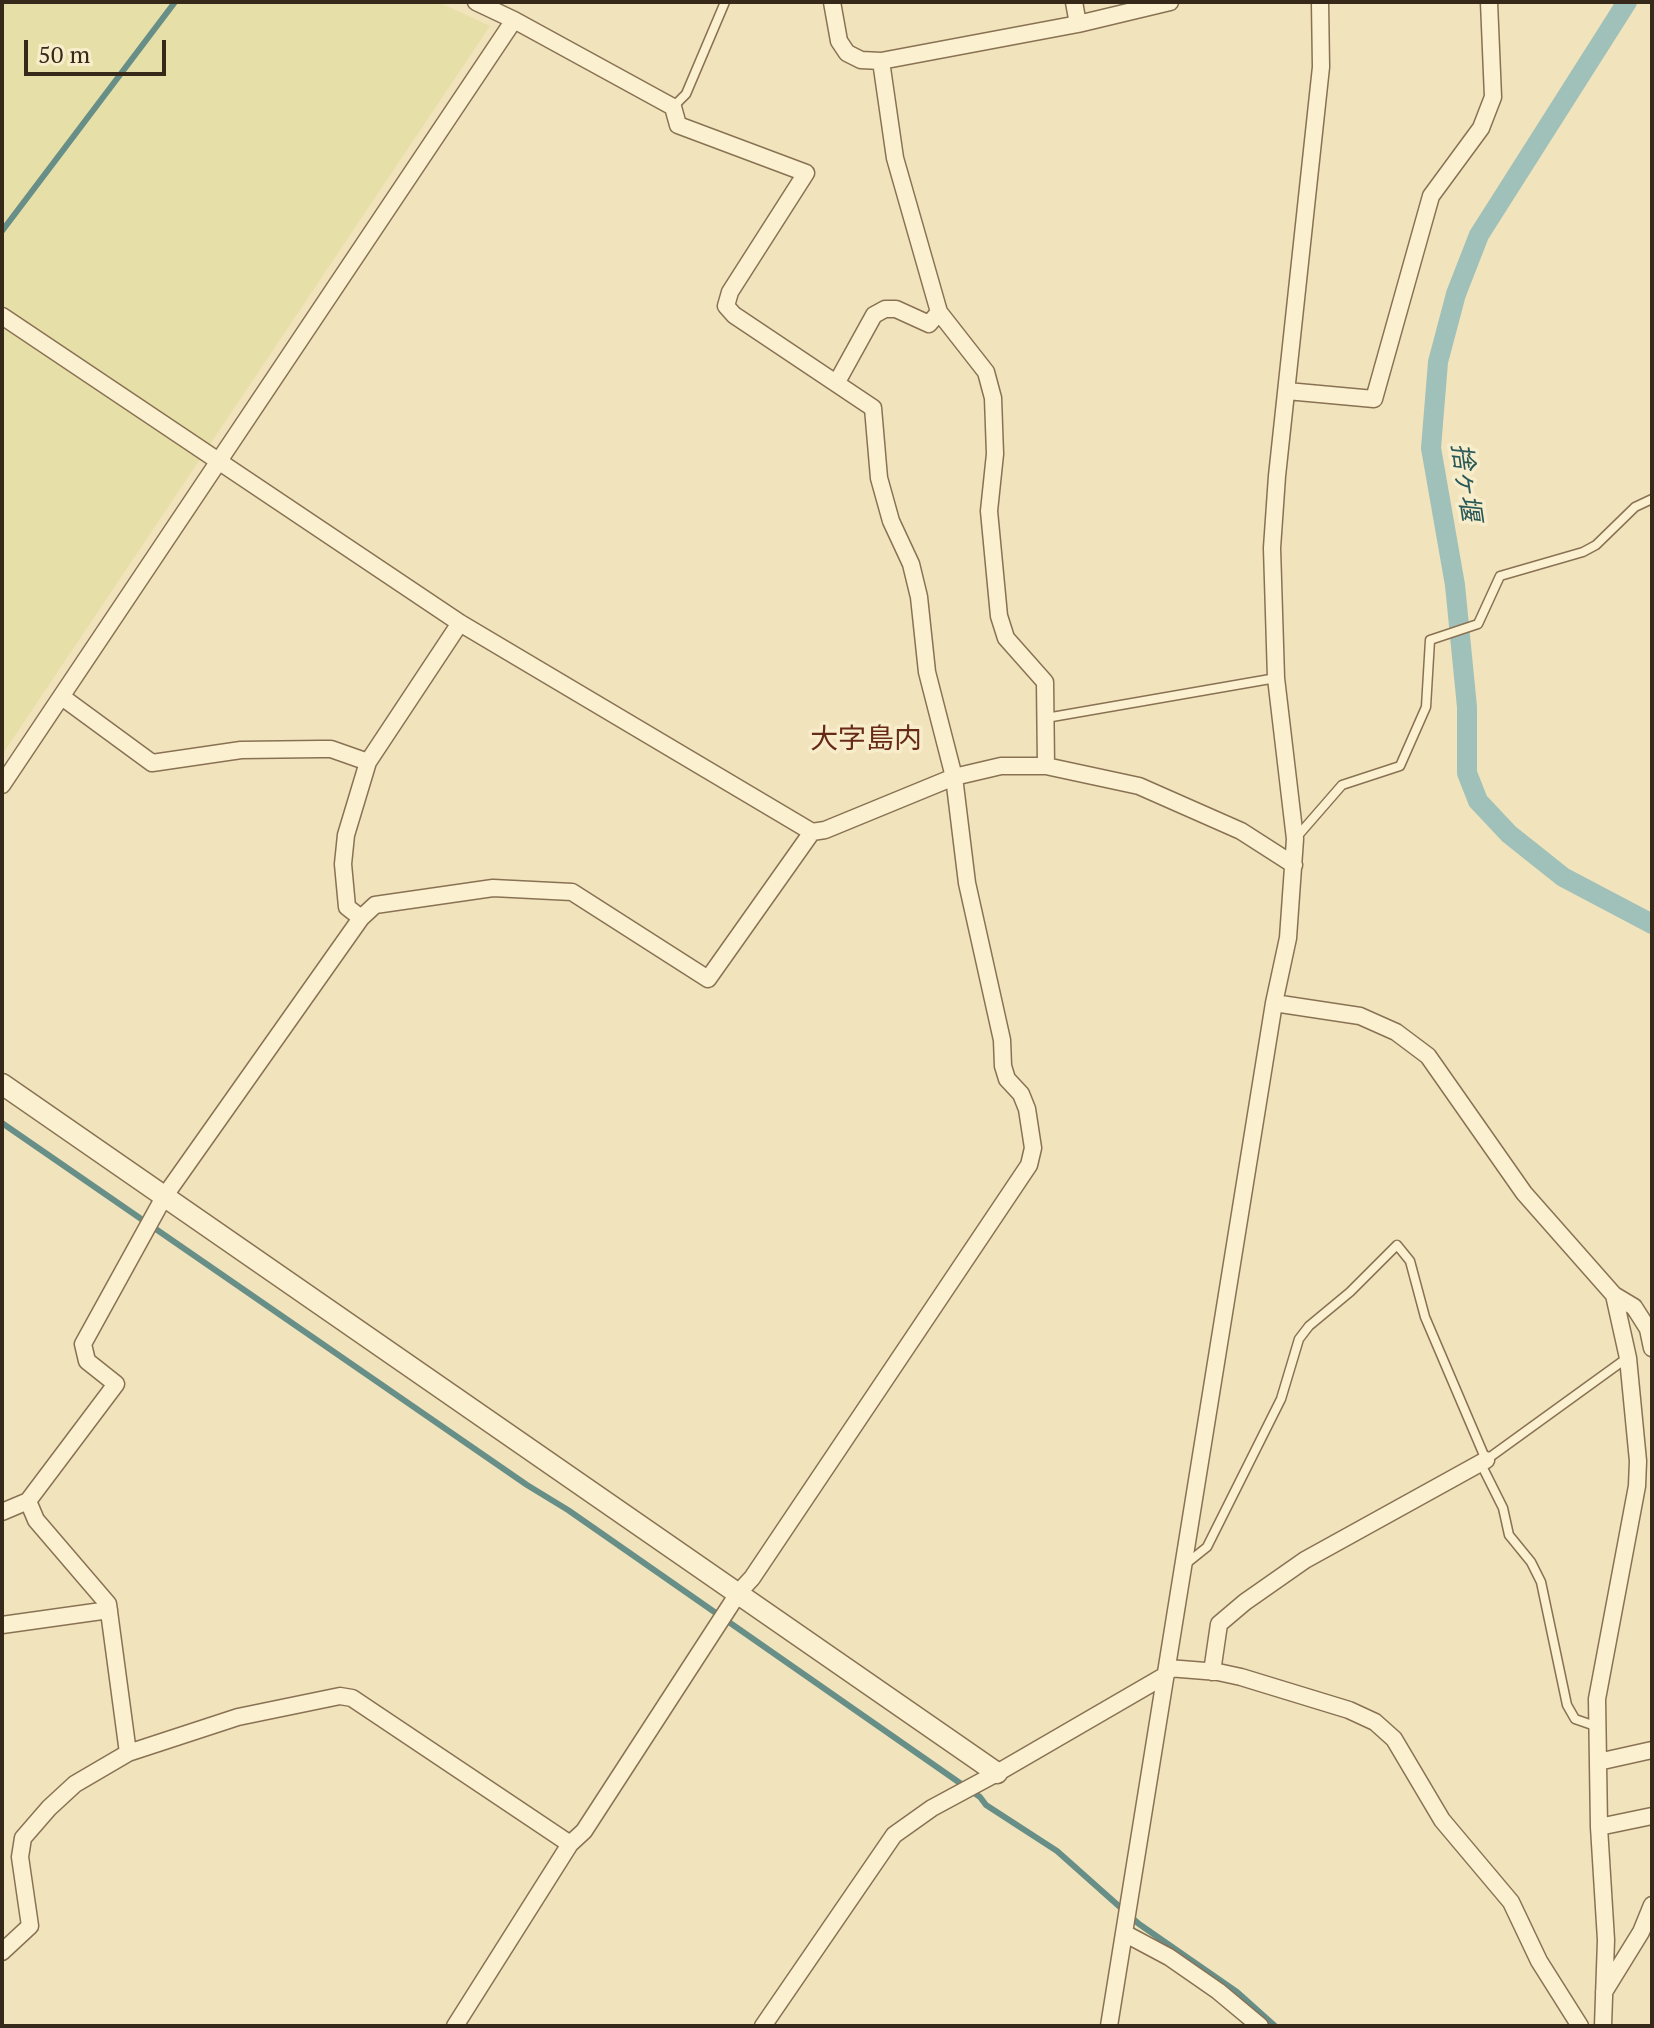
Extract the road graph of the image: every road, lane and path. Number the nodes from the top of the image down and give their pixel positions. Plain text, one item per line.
1 (476, 2) edge
2 (725, 2) edge
3 (832, 2) edge
4 (1074, 2) edge
5 (1170, 2) edge
6 (1320, 2) edge
7 (1489, 2) edge
8 (514, 20) junction
9 (1078, 24) junction
10 (881, 61) junction
11 (673, 107) junction
12 (939, 312) junction
13 (2, 316) edge
14 (837, 382) junction
15 (1287, 391) junction
16 (219, 461) junction
17 (1652, 499) edge
18 (460, 623) junction
19 (1276, 678) junction
20 (62, 697) junction
21 (1045, 718) junction
22 (368, 762) junction
23 (1046, 766) junction
24 (954, 777) junction
25 (2, 785) edge
26 (812, 832) junction
27 (1295, 839) junction
28 (1294, 865) junction
29 (361, 918) junction
30 (1274, 1003) junction
31 (2, 1084) edge
32 (164, 1197) junction
33 (1614, 1295) junction
34 (1652, 1348) edge
35 (1628, 1358) junction
36 (1483, 1462) junction
37 (28, 1501) junction
38 (2, 1512) edge
39 (1184, 1565) junction
40 (739, 1592) junction
41 (109, 1610) junction
42 (2, 1625) edge
43 (1167, 1672) junction
44 (1212, 1672) junction
45 (1598, 1727) junction
46 (1652, 1750) edge
47 (128, 1753) junction
48 (1598, 1762) junction
49 (997, 1773) junction
50 (1652, 1816) edge
51 (1599, 1827) junction
52 (570, 1844) junction
53 (1652, 1905) edge
54 (1124, 1933) junction
55 (2, 1952) edge
56 (1603, 1994) junction
57 (455, 2026) edge
58 (763, 2026) edge
59 (1109, 2026) edge
60 (1260, 2026) edge
61 (1580, 2026) edge
62 (1603, 2026) edge

1 - 8 street
2 - 11 lane
3 - 10 street
4 - 9 street
5 - 9 street
6 - 15 street
7 - 15 street
8 - 11 street
8 - 16 street
9 - 10 street
10 - 12 street
11 - 14 street
12 - 14 street
12 - 21 street
13 - 16 street
14 - 24 street
15 - 19 street
16 - 18 street
16 - 20 street
17 - 27 lane
18 - 22 street
18 - 26 street
19 - 21 lane
19 - 27 street
20 - 22 street
20 - 25 street
21 - 23 street
22 - 29 street
23 - 24 street
23 - 28 street
24 - 26 street
24 - 40 street
26 - 29 street
27 - 28 street
28 - 30 street
29 - 32 street
30 - 33 street
30 - 39 street
31 - 32 street
32 - 37 street
32 - 40 street
33 - 34 street
33 - 35 street
35 - 36 lane
35 - 45 street
36 - 39 lane
36 - 44 street
36 - 45 lane
37 - 38 street
37 - 41 street
39 - 43 street
40 - 49 street
40 - 52 street
41 - 42 street
41 - 47 street
43 - 44 street
43 - 49 street
43 - 54 street
44 - 61 street
45 - 48 street
46 - 48 street
47 - 52 street
47 - 55 street
48 - 51 street
49 - 58 street
50 - 51 street
51 - 56 street
52 - 57 street
53 - 56 street
54 - 59 street
54 - 60 street
56 - 62 street

